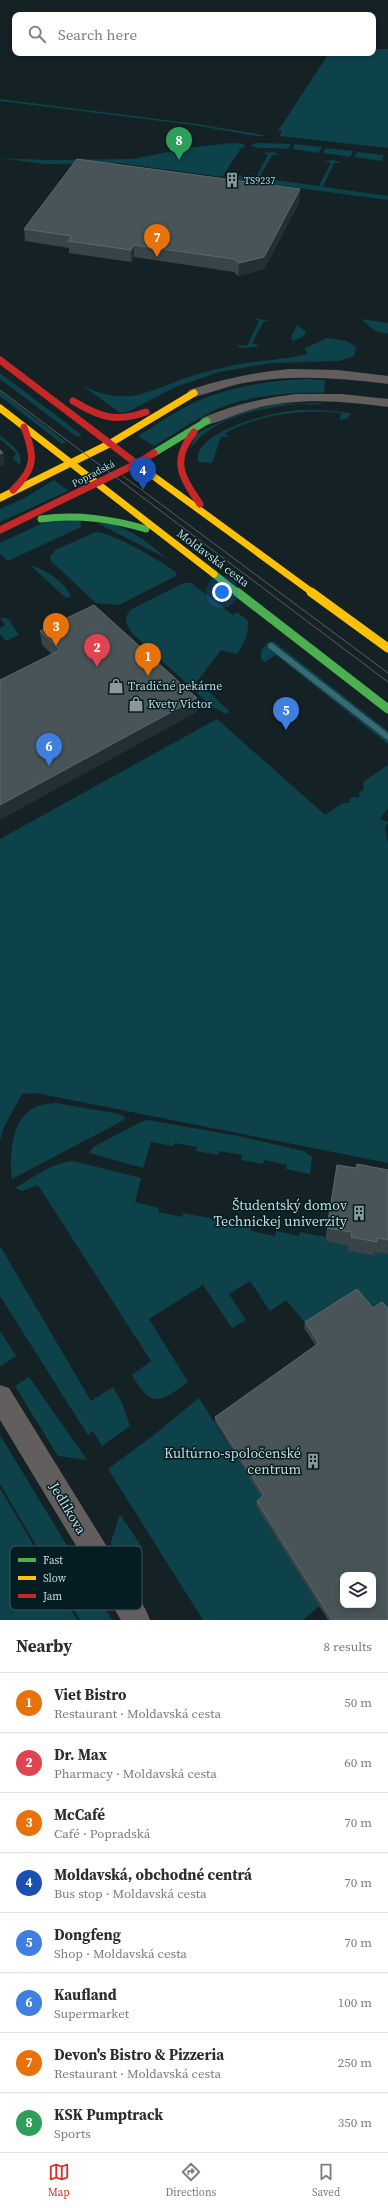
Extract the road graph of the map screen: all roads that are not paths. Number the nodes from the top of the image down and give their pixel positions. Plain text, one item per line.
1 (0, 360) edge
2 (388, 380) edge
3 (45, 394) junction
4 (194, 394) junction
5 (388, 403) edge
6 (0, 408) edge
7 (207, 421) junction
8 (23, 426) junction
9 (109, 444) junction
10 (71, 464) junction
11 (136, 464) junction
12 (97, 484) junction
13 (2, 498) edge
14 (208, 517) junction
15 (4, 529) edge
16 (161, 534) junction
17 (388, 648) edge
18 (388, 709) edge
19 (0, 1397) edge
20 (91, 1546) edge
21 (130, 1610) edge
22 (136, 1620) edge

1 - 3 street
2 - 4 street
3 - 4 street
3 - 9 street
4 - 9 street, Popradská
5 - 7 street
6 - 8 street, Moldavská cesta
7 - 11 street, Popradská
7 - 14 street
8 - 10 street, Moldavská cesta
8 - 13 street
9 - 10 street, Popradská
9 - 11 street
10 - 12 street, Moldavská cesta
10 - 13 street, Popradská
11 - 12 street, Popradská
11 - 14 street
12 - 15 street, Popradská
12 - 16 street, Moldavská cesta
14 - 17 street
15 - 16 street, Popradská
16 - 18 street, Moldavská cesta
19 - 20 street, Jedlíkova
21 - 22 street, Jedlíkova

